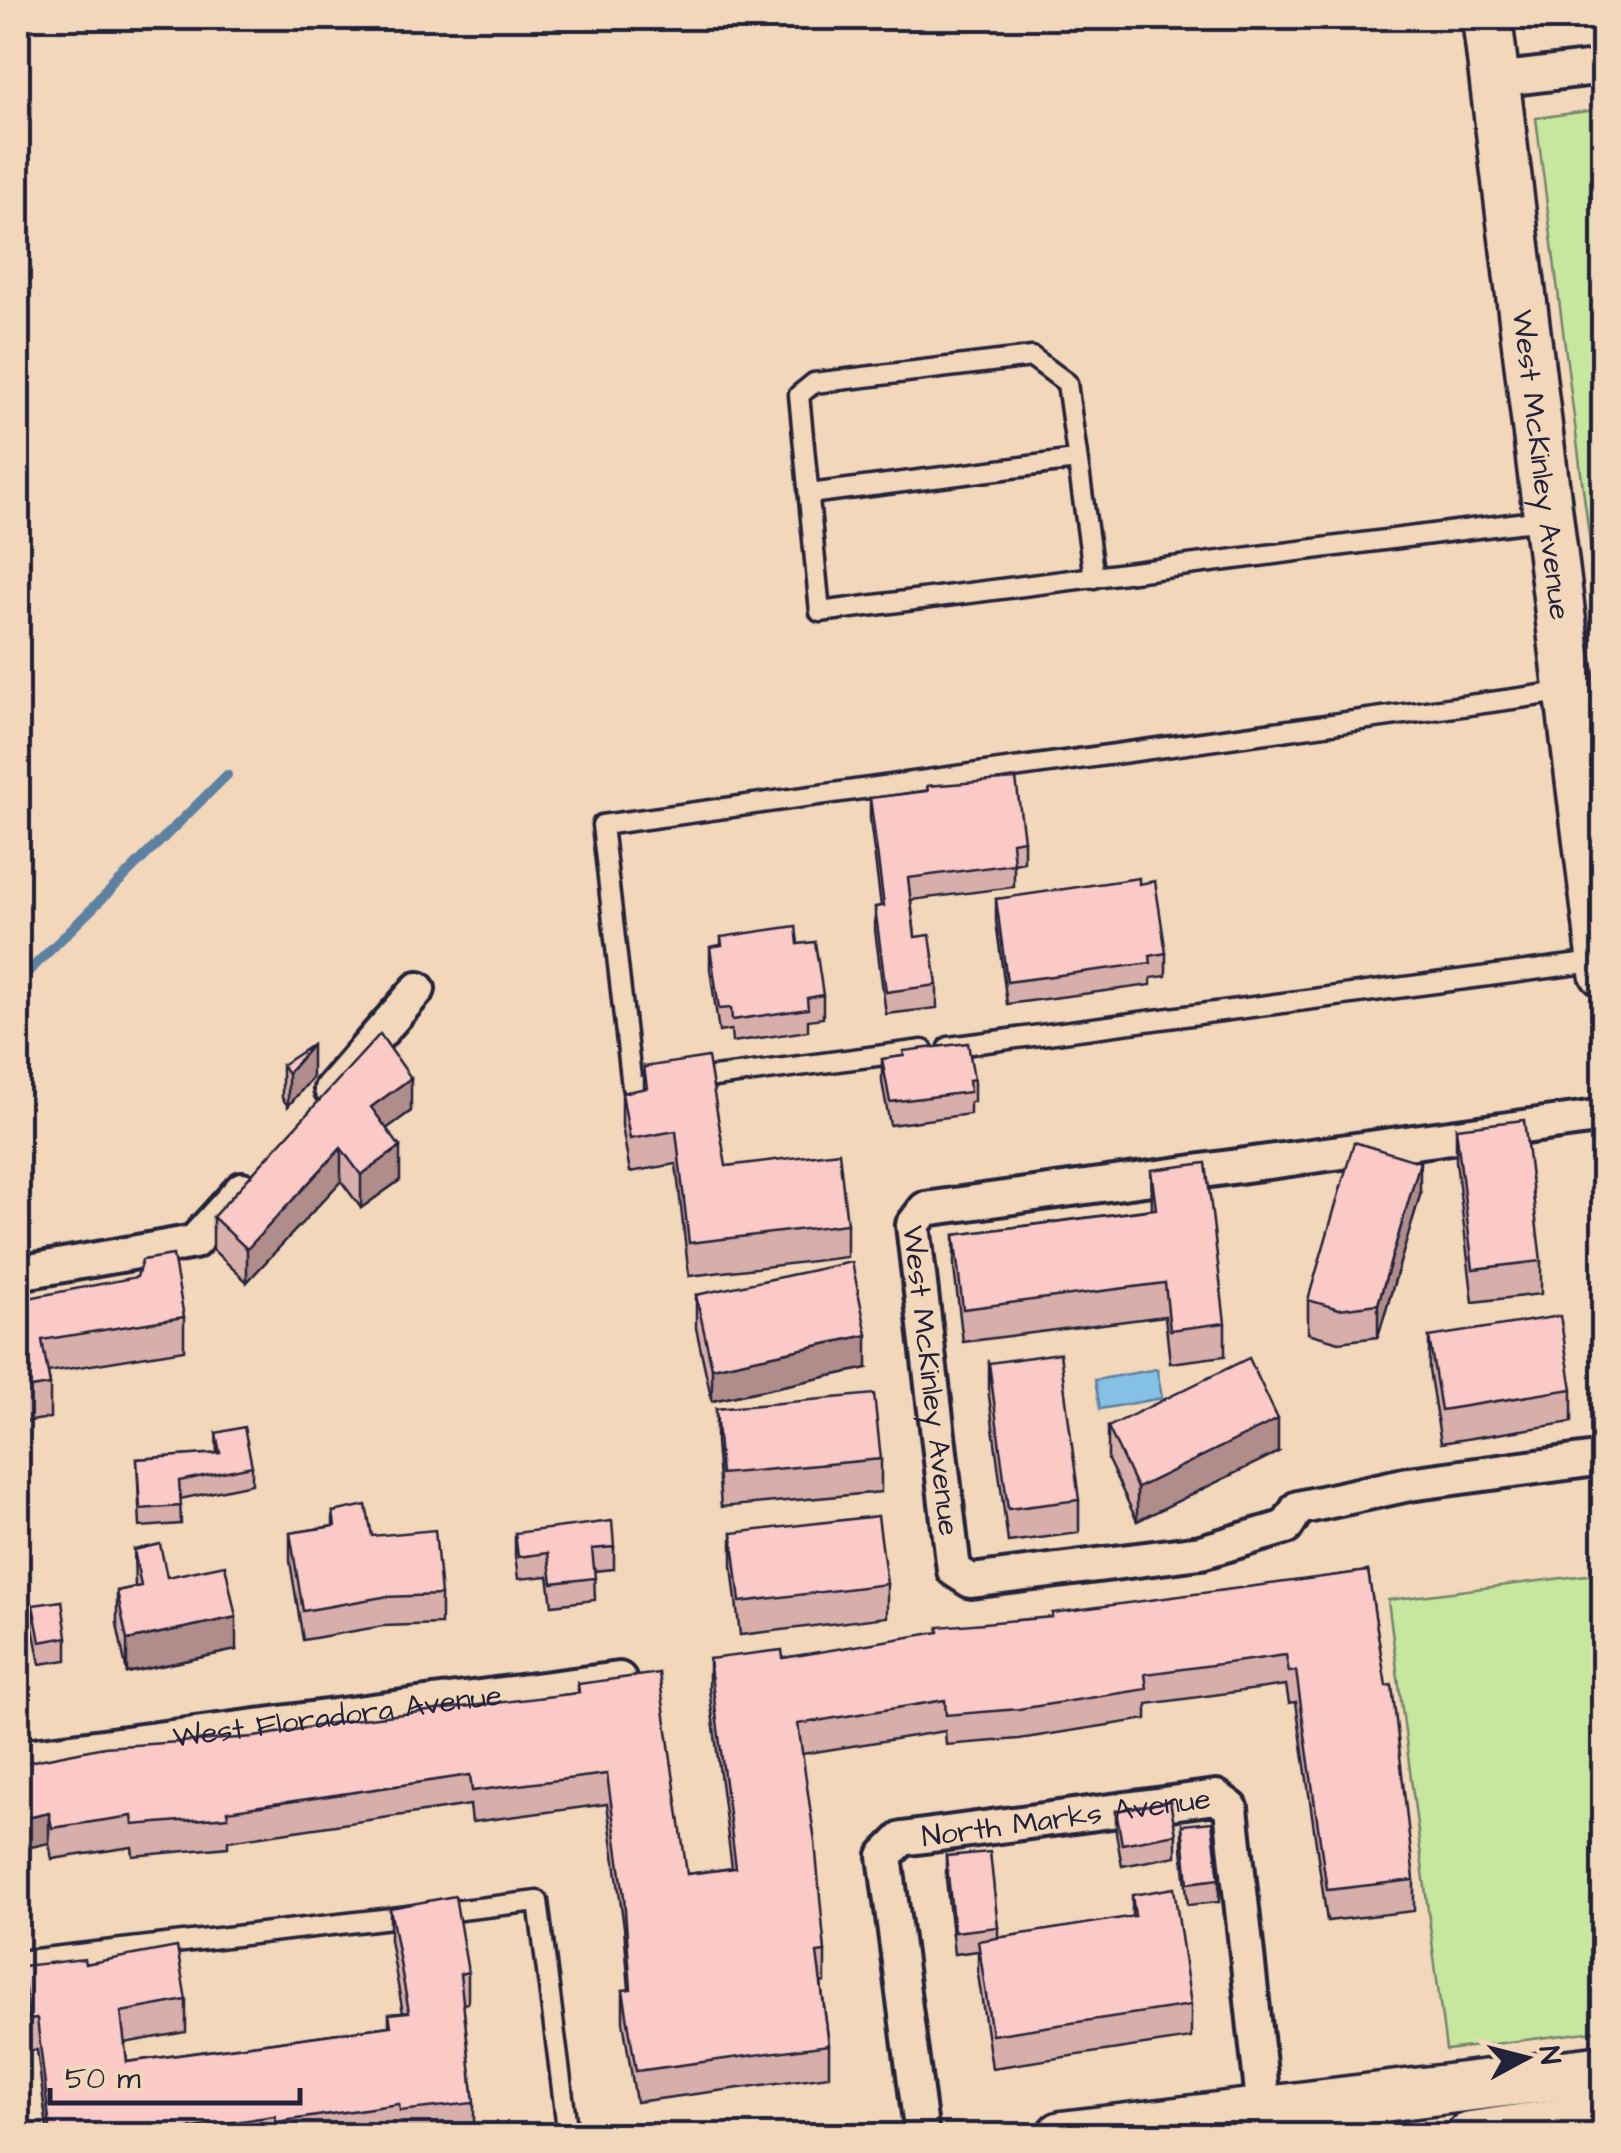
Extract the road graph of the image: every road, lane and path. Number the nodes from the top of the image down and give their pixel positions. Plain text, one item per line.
1 (1487, 18) edge
2 (1604, 66) edge
3 (1495, 80) junction
4 (1076, 460) junction
5 (809, 494) junction
6 (1549, 520) junction
7 (1094, 578) junction
8 (1570, 691) junction
9 (1602, 962) edge
10 (1604, 972) edge
11 (418, 990) dead end
12 (1604, 1116) edge
13 (306, 1118) edge
14 (269, 1160) edge
15 (18, 1273) edge
16 (1604, 1458) edge
17 (658, 1674) edge
18 (18, 1757) edge
19 (18, 1961) edge
20 (1604, 2070) edge
21 (1264, 2111) junction
22 (1604, 2116) edge
23 (568, 2136) edge
24 (922, 2136) edge
25 (1062, 2136) edge
26 (1471, 2136) edge

1 - 3 main road, West McKinley Avenue
2 - 3 street
3 - 6 main road, West McKinley Avenue
4 - 5 lane
4 - 5 lane
4 - 7 lane
5 - 7 lane
6 - 7 lane
6 - 8 main road, West McKinley Avenue
8 - 9 main road, West McKinley Avenue
8 - 9 lane
9 - 10 main road, West McKinley Avenue
11 - 13 street
12 - 16 street, West McKinley Avenue
14 - 15 street
17 - 18 street, West Floradora Avenue
19 - 23 lane
20 - 21 main road
21 - 24 street, North Marks Avenue
21 - 25 main road
22 - 26 main road

